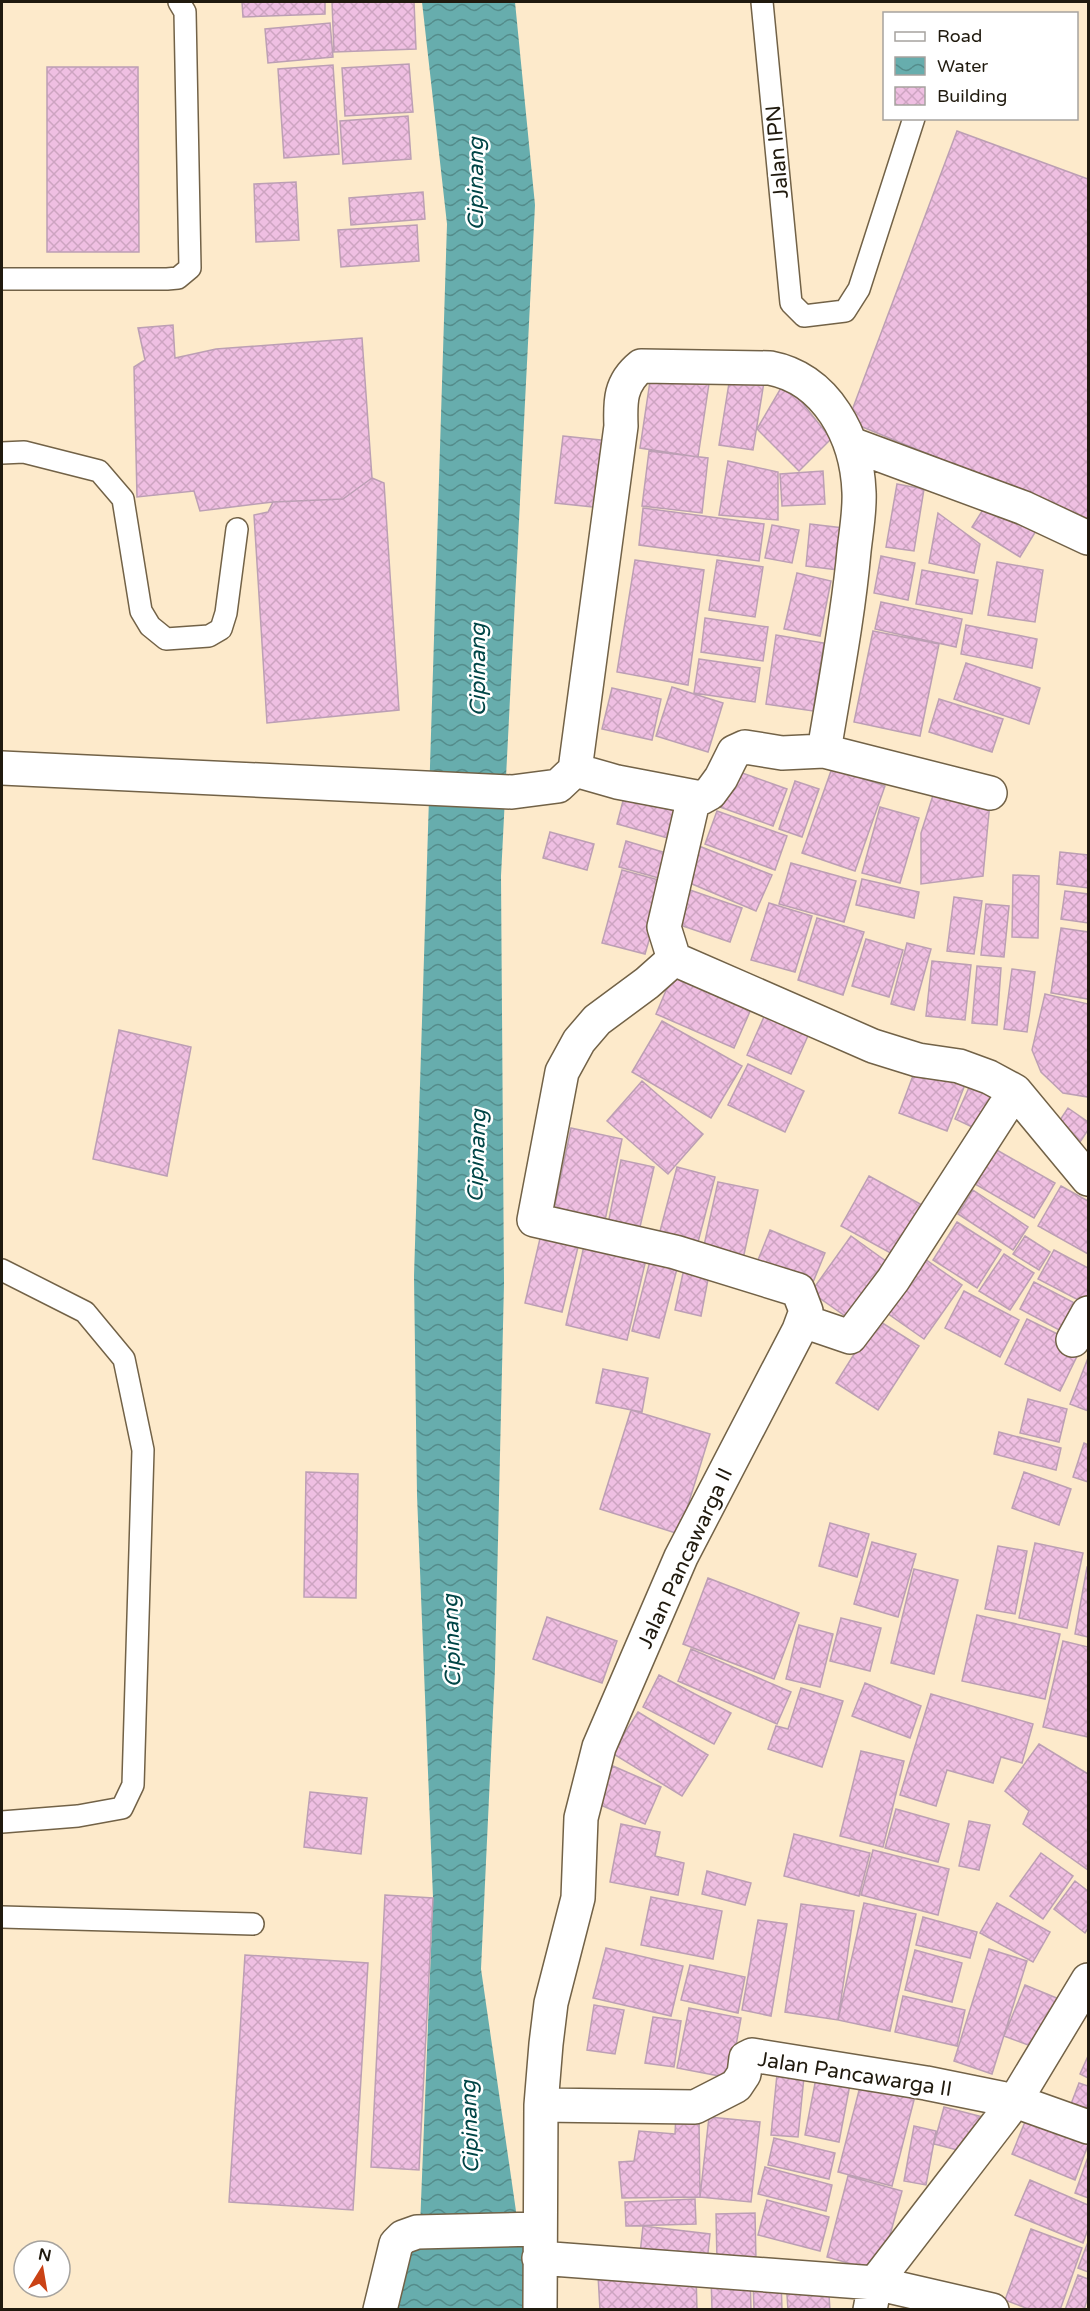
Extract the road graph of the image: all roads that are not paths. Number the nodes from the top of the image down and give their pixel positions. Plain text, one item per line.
1 (179, 2) edge
2 (762, 2) edge
3 (913, 120) edge
4 (2, 279) edge
5 (851, 444) junction
6 (2, 453) edge
7 (237, 529) dead end
8 (1089, 538) edge
9 (824, 751) junction
10 (2, 768) edge
11 (575, 770) junction
12 (990, 793) dead end
13 (694, 797) junction
14 (674, 959) junction
15 (1015, 1091) junction
16 (1089, 1179) edge
17 (2, 1270) edge
18 (803, 1321) junction
19 (2, 1822) edge
20 (2, 1917) edge
21 (253, 1924) dead end
22 (1089, 1980) edge
23 (1015, 2101) junction
24 (542, 2105) junction
25 (1089, 2127) edge
26 (531, 2239) junction
27 (872, 2296) edge
28 (380, 2310) edge
29 (540, 2310) edge
30 (992, 2310) edge

1 - 4 lane
2 - 3 lane, Jalan IPN
5 - 8 street
5 - 9 street
5 - 11 street
6 - 7 lane
9 - 12 street
9 - 13 street
10 - 11 street
11 - 13 street
13 - 14 street
14 - 15 street
14 - 18 street
15 - 16 street
15 - 18 street
17 - 19 lane
18 - 24 street, Jalan Pancawarga II
20 - 21 lane
22 - 23 street
23 - 24 street, Jalan Pancawarga II
23 - 25 street
23 - 27 street
24 - 26 street, Jalan Pancawarga II
26 - 27 street
26 - 28 street
26 - 29 street, Jalan Pancawarga II
27 - 30 street

